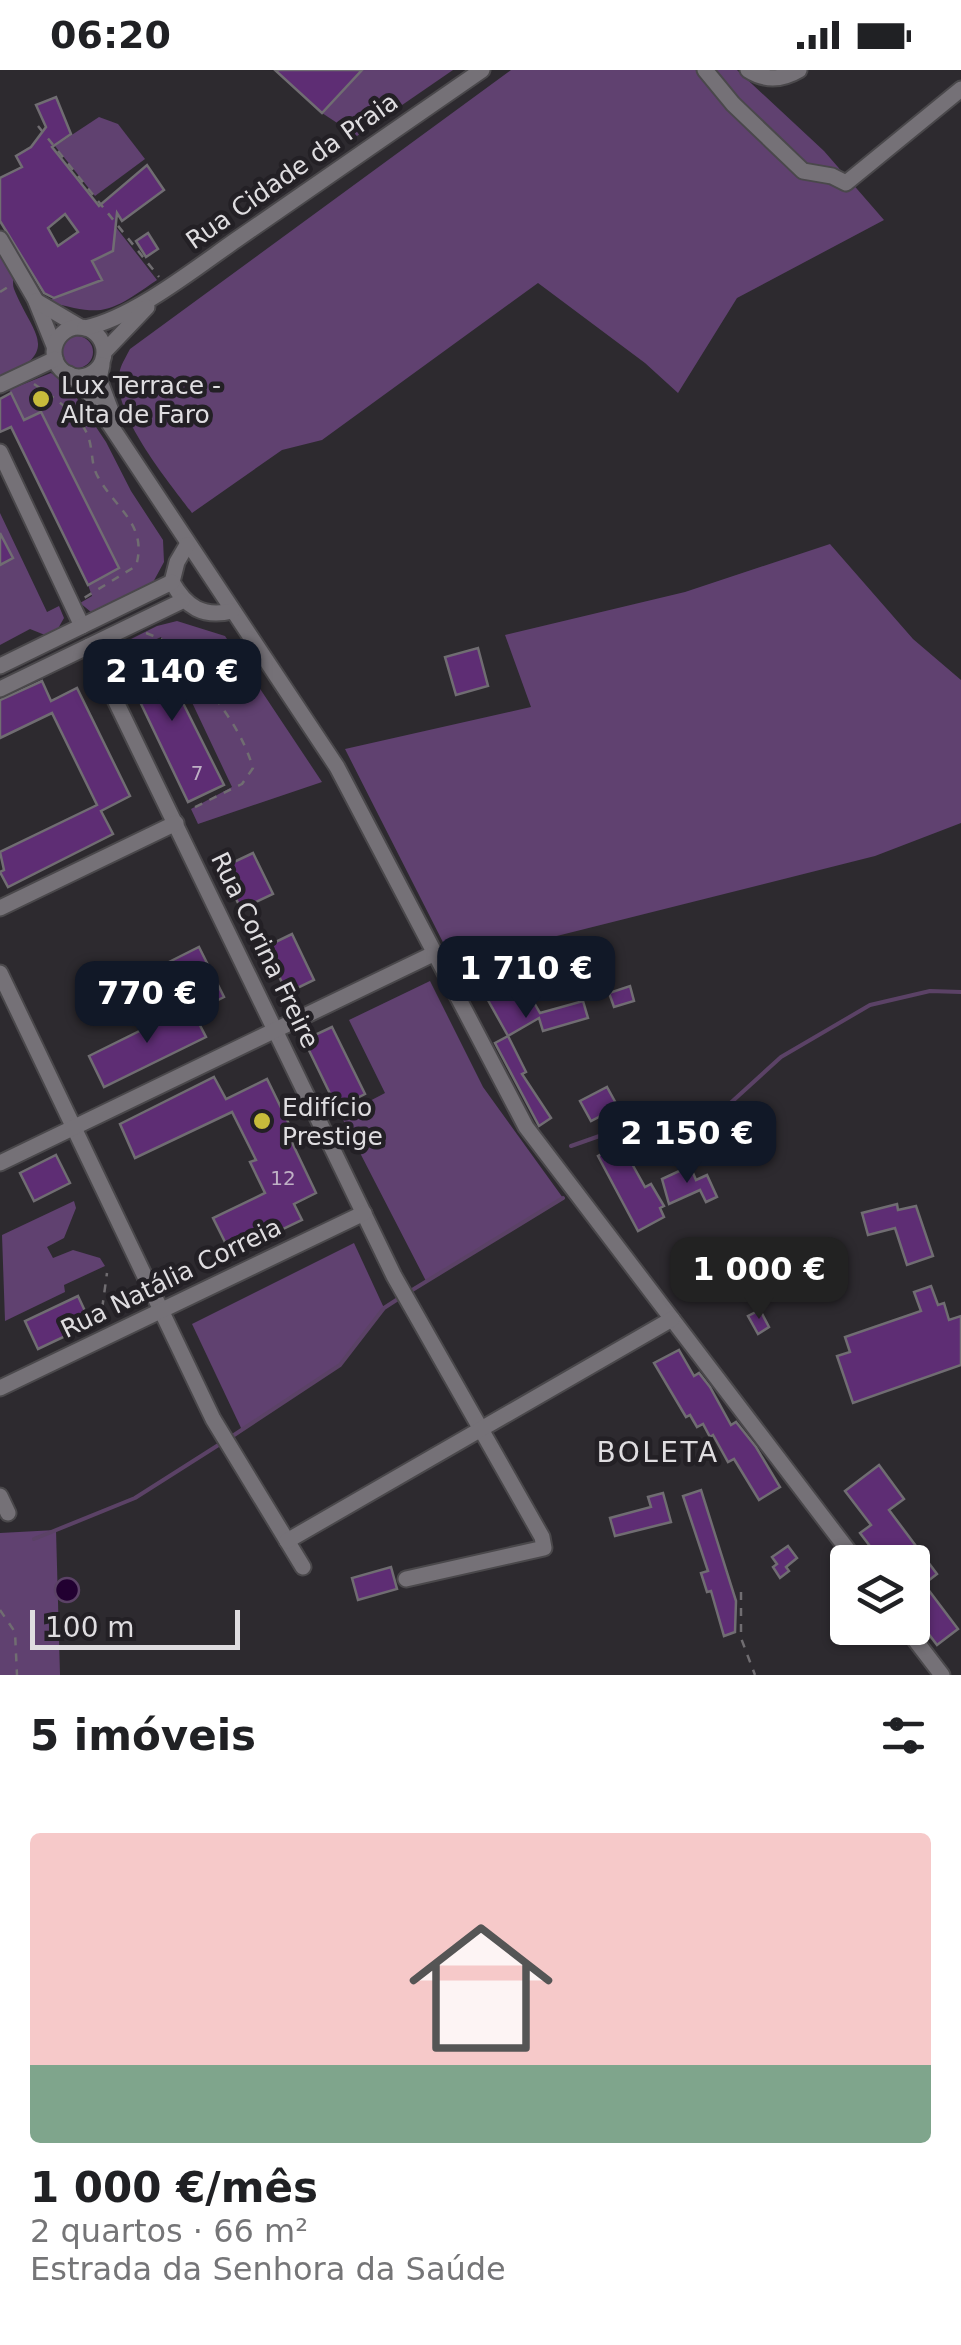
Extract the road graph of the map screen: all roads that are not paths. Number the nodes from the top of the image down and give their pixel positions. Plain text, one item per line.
1 (482, 70) edge
2 (705, 70) edge
3 (748, 70) edge
4 (798, 70) edge
5 (961, 89) edge
6 (0, 239) edge
7 (174, 283) junction
8 (35, 300) junction
9 (83, 327) junction
10 (54, 352) junction
11 (104, 355) junction
12 (68, 374) junction
13 (0, 385) edge
14 (1, 452) edge
15 (129, 455) junction
16 (187, 544) junction
17 (172, 582) junction
18 (182, 601) junction
19 (232, 611) junction
20 (82, 626) junction
21 (89, 646) junction
22 (0, 666) edge
23 (0, 689) edge
24 (176, 823) junction
25 (0, 908) edge
26 (433, 954) junction
27 (0, 973) edge
28 (276, 1030) junction
29 (74, 1127) junction
30 (0, 1163) edge
31 (364, 1212) junction
32 (161, 1310) junction
33 (672, 1319) junction
34 (0, 1388) edge
35 (480, 1430) junction
36 (0, 1496) edge
37 (8, 1513) dead end
38 (286, 1541) junction
39 (843, 1545) edge
40 (303, 1568) dead end
41 (406, 1579) dead end
42 (919, 1645) edge
43 (942, 1675) edge

1 - 7 street, Rua Cidade da Praia
2 - 5 street
3 - 4 street
6 - 8 street
7 - 9 street
7 - 11 street
8 - 9 street
8 - 10 street
9 - 10 street
9 - 11 street
10 - 12 street
10 - 13 street
11 - 12 street
11 - 15 street
12 - 15 street
14 - 20 street
15 - 16 street
16 - 17 street
16 - 19 street
17 - 18 street
17 - 20 street
18 - 19 street
18 - 21 street
19 - 26 street
20 - 22 street
21 - 23 street
21 - 24 street, Rua Corina Freire
24 - 25 street
24 - 28 street, Rua Corina Freire
26 - 28 street
26 - 33 street
27 - 29 street
28 - 29 street
28 - 31 street, Rua Corina Freire
29 - 30 street
29 - 32 street
31 - 32 street, Rua Natália Correia
31 - 35 street, Rua Corina Freire
32 - 34 street, Rua Natália Correia
32 - 38 street
33 - 35 street
33 - 39 street
35 - 38 street
35 - 41 street, Rua Corina Freire
36 - 37 street
38 - 40 street
42 - 43 street

